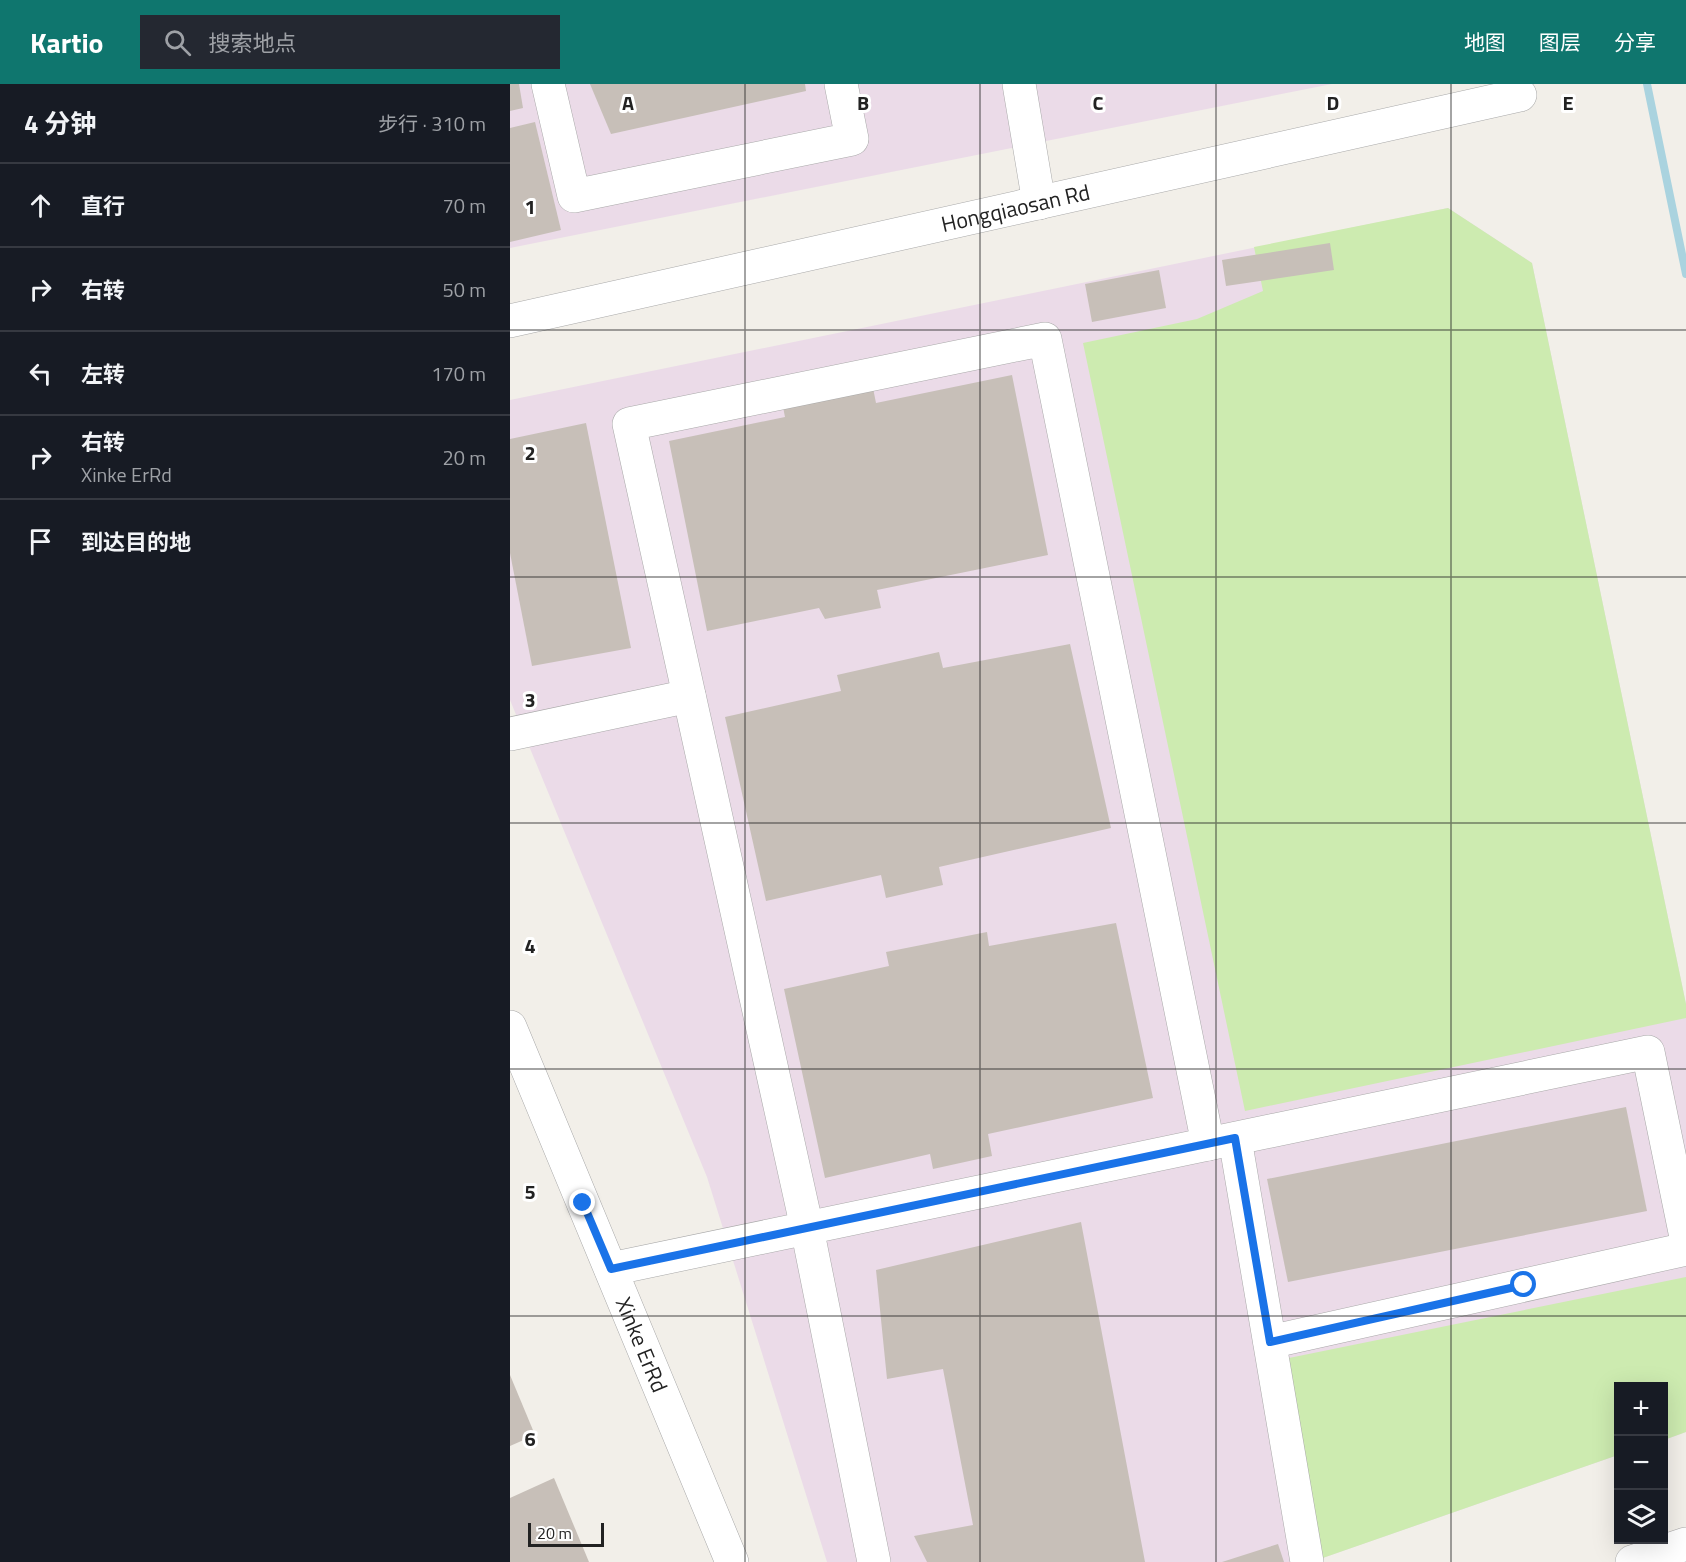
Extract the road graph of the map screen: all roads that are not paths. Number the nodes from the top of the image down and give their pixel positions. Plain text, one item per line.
1 (548, 84) edge
2 (840, 84) edge
3 (1019, 84) edge
4 (1520, 96) dead end
5 (1039, 203) junction
6 (510, 321) edge
7 (689, 696) junction
8 (510, 734) edge
9 (510, 1027) edge
10 (1222, 1141) junction
11 (807, 1228) junction
12 (1686, 1237) edge
13 (1686, 1249) edge
14 (611, 1269) junction
15 (1270, 1342) junction
16 (1686, 1544) edge
17 (732, 1562) edge
18 (874, 1562) edge
19 (1307, 1562) edge
20 (1632, 1562) edge

1 - 2 street
3 - 5 street
4 - 5 street, Hongqiaosan Rd
5 - 6 street, Hongqiaosan Rd
7 - 8 street
7 - 10 street
7 - 11 street
9 - 14 street, Xinke ErRd
10 - 11 street
10 - 12 street
10 - 15 street
11 - 14 street
11 - 18 street
13 - 15 street
14 - 17 street, Xinke ErRd
15 - 19 street
16 - 20 street

